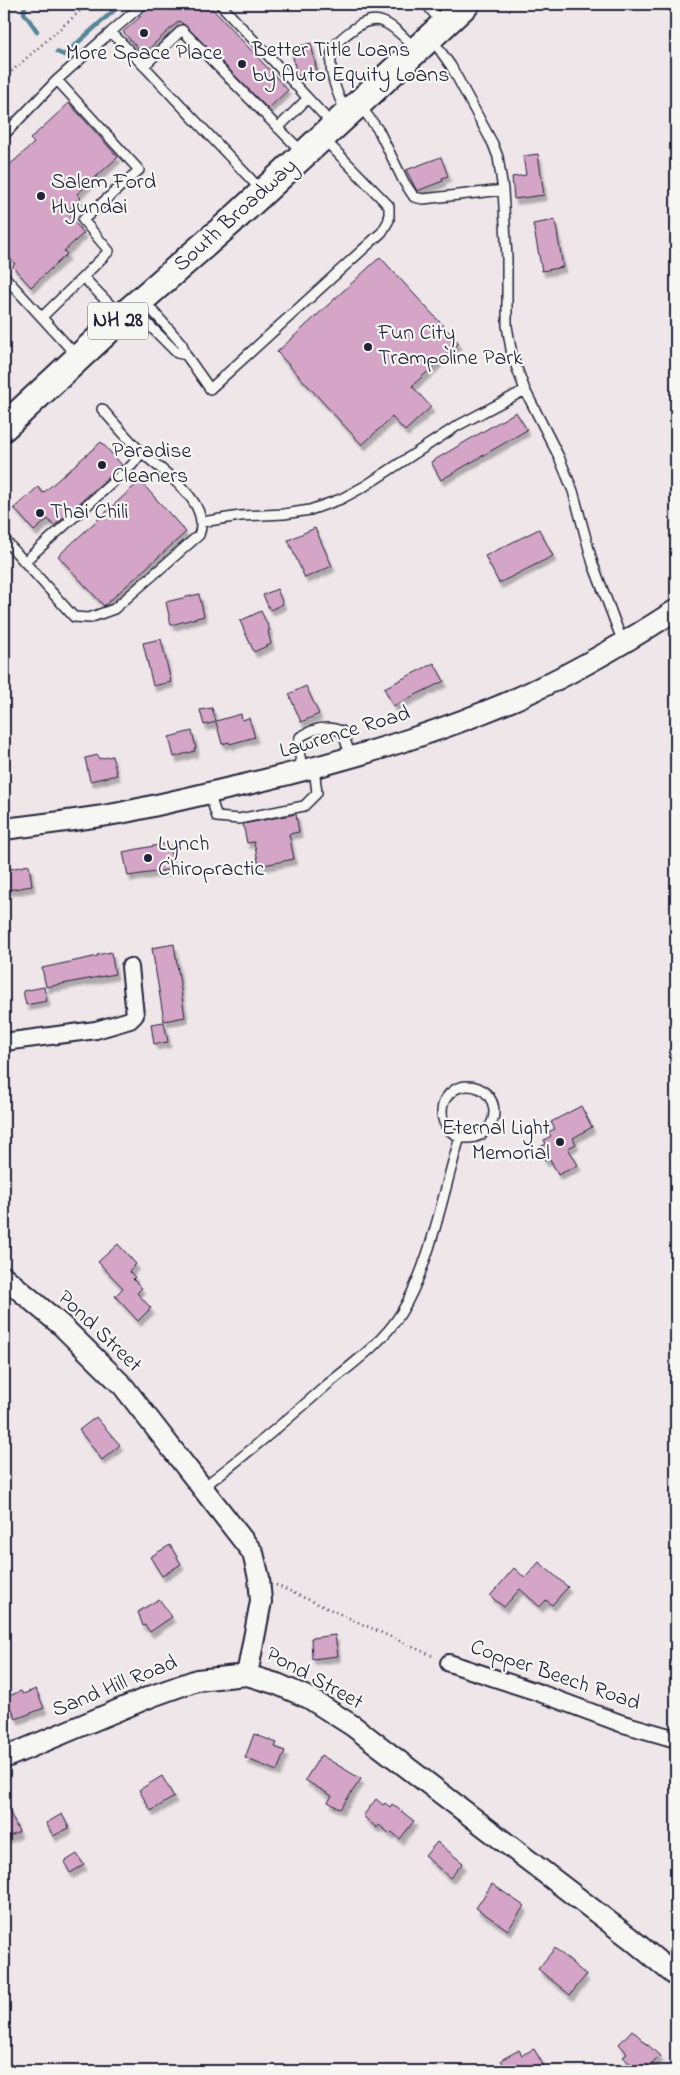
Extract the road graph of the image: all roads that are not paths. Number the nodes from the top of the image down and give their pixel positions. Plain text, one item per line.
1 (143, 4) edge
2 (220, 4) edge
3 (426, 4) edge
4 (466, 4) edge
5 (111, 32) junction
6 (430, 37) junction
7 (144, 66) junction
8 (57, 80) junction
9 (307, 99) junction
10 (333, 126) junction
11 (278, 128) junction
12 (4, 135) edge
13 (502, 190) junction
14 (263, 193) junction
15 (4, 276) edge
16 (83, 277) junction
17 (132, 309) junction
18 (42, 317) junction
19 (186, 355) junction
20 (78, 358) junction
21 (525, 390) junction
22 (102, 409) dead end
23 (4, 427) edge
24 (142, 452) junction
25 (202, 522) junction
26 (4, 539) edge
27 (24, 562) junction
28 (676, 610) edge
29 (623, 643) junction
30 (351, 758) junction
31 (308, 770) junction
32 (209, 793) junction
33 (4, 829) edge
34 (130, 967) dead end
35 (4, 1042) edge
36 (460, 1136) junction
37 (4, 1277) edge
38 (202, 1488) junction
39 (449, 1663) road end
40 (247, 1674) junction
41 (676, 1739) edge
42 (4, 1758) edge
43 (676, 1976) edge

1 - 5 lane
2 - 9 lane
3 - 6 lane
4 - 6 main road, South Broadway / NH 28
5 - 7 lane
5 - 8 lane
6 - 10 main road, South Broadway / NH 28
6 - 10 lane
6 - 13 lane
7 - 11 lane
7 - 14 lane
8 - 12 lane
8 - 16 lane
9 - 10 lane
9 - 11 lane
10 - 11 lane
10 - 13 lane
10 - 14 main road, South Broadway / NH 28
10 - 19 lane
13 - 21 lane
14 - 17 main road, South Broadway / NH 28
15 - 18 lane
16 - 17 lane
16 - 18 lane
17 - 19 lane
17 - 19 lane
17 - 20 main road, South Broadway / NH 28
18 - 20 lane
20 - 23 main road, South Broadway / NH 28
21 - 25 lane
21 - 29 lane
22 - 24 lane
24 - 25 lane
24 - 27 lane
25 - 27 lane
26 - 27 lane
28 - 29 street, Lawrence Road
29 - 30 street, Lawrence Road
30 - 31 street, Lawrence Road
30 - 31 lane
31 - 32 street, Lawrence Road
31 - 32 lane
32 - 33 street, Lawrence Road
34 - 35 street
36 - 36 lane
36 - 38 lane
37 - 38 street, Pond Street
38 - 40 street, Pond Street
39 - 41 street, Copper Beech Road
40 - 42 street, Sand Hill Road
40 - 43 street, Pond Street

